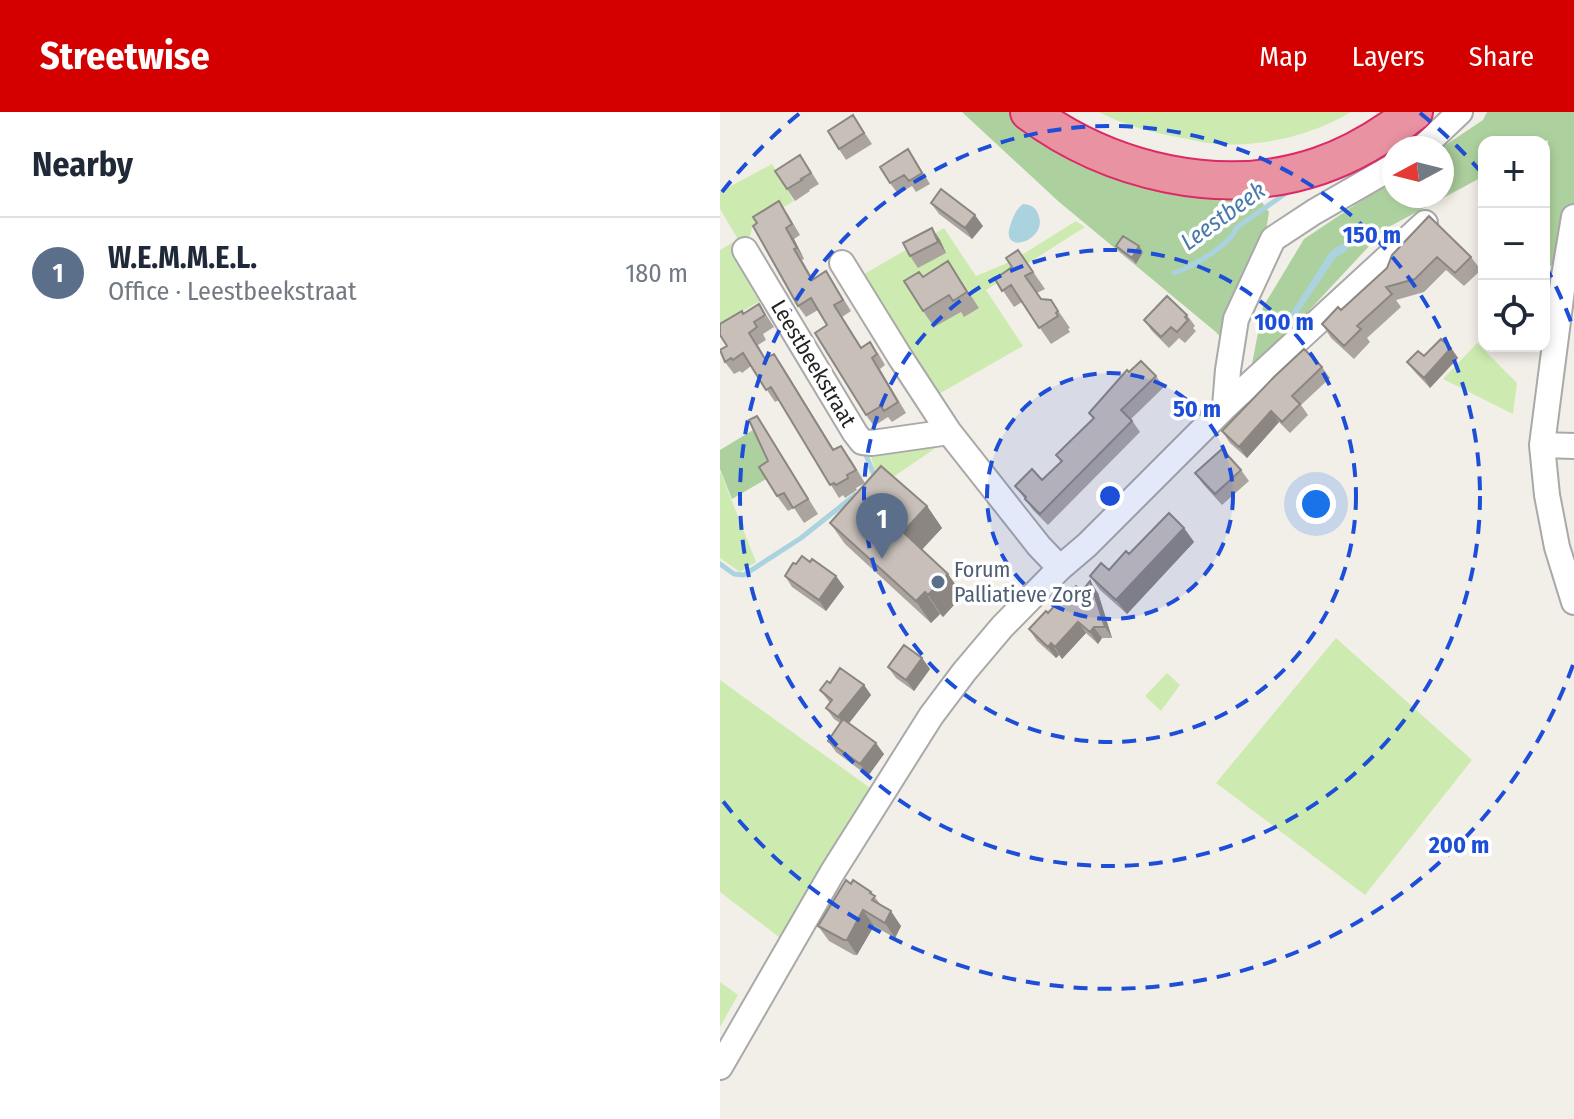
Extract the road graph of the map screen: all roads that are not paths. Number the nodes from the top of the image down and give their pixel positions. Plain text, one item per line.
1 (1029, 112) edge
2 (1071, 112) edge
3 (1375, 112) edge
4 (1414, 112) edge
5 (1460, 112) edge
6 (1435, 136) edge
7 (1382, 173) edge
8 (1574, 217) edge
9 (1425, 223) edge
10 (745, 250) dead end
11 (842, 263) dead end
12 (1225, 407) junction
13 (949, 432) junction
14 (1542, 445) junction
15 (1574, 446) edge
16 (1060, 568) junction
17 (1574, 602) edge
18 (720, 1067) edge

1 - 4 highway
2 - 3 highway
5 - 6 street
7 - 12 street
8 - 14 street
9 - 12 street
10 - 13 street, Leestbeekstraat
11 - 13 street
12 - 16 street
13 - 16 street
14 - 15 street
14 - 17 street
16 - 18 street

